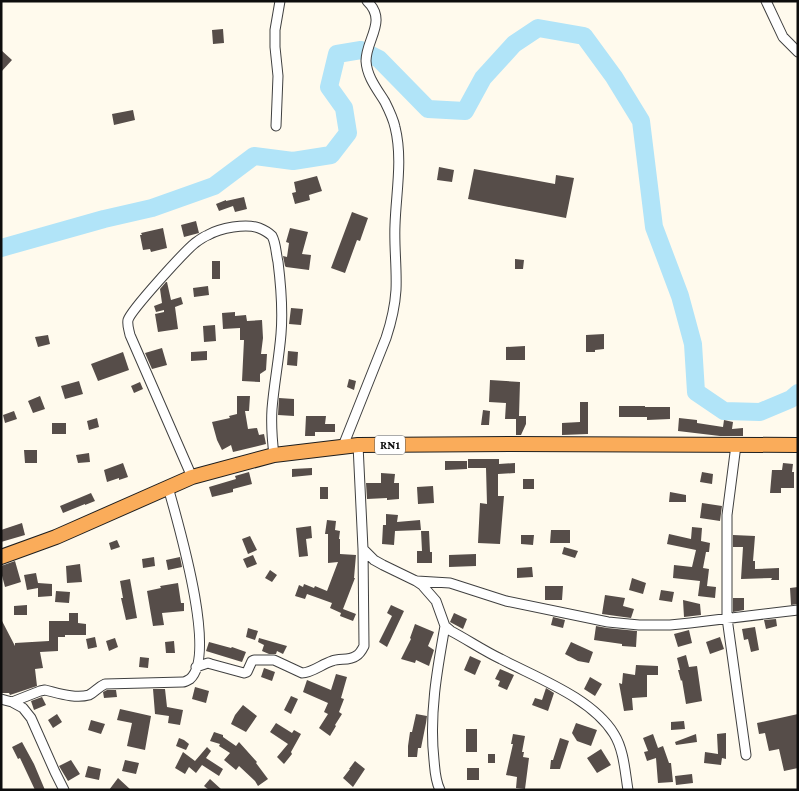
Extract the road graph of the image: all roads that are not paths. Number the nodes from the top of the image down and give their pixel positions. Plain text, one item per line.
1 (280, 1) edge
2 (367, 1) edge
3 (766, 1) edge
4 (798, 52) edge
5 (276, 126) dead end
6 (358, 445) junction
7 (736, 445) junction
8 (798, 445) edge
9 (343, 446) junction
10 (274, 454) junction
11 (192, 477) junction
12 (168, 487) junction
13 (363, 549) junction
14 (1, 557) edge
15 (416, 581) junction
16 (798, 610) edge
17 (727, 618) junction
18 (446, 626) junction
19 (196, 667) junction
20 (1, 699) edge
21 (12, 702) junction
22 (746, 755) dead end
23 (438, 788) edge
24 (64, 790) edge
25 (628, 790) edge

1 - 5 street
2 - 9 street
3 - 4 street
6 - 7 highway, RN1
6 - 9 highway, RN1
6 - 13 street
7 - 8 highway, RN1
7 - 17 street
9 - 10 highway, RN1
10 - 11 highway, RN1
10 - 11 street
11 - 12 highway, RN1
12 - 14 highway, RN1
12 - 19 street
13 - 15 street
13 - 19 street
15 - 17 street
15 - 18 street
16 - 17 street
17 - 22 street
18 - 23 street
18 - 25 street
19 - 21 street
20 - 21 street
21 - 24 street

